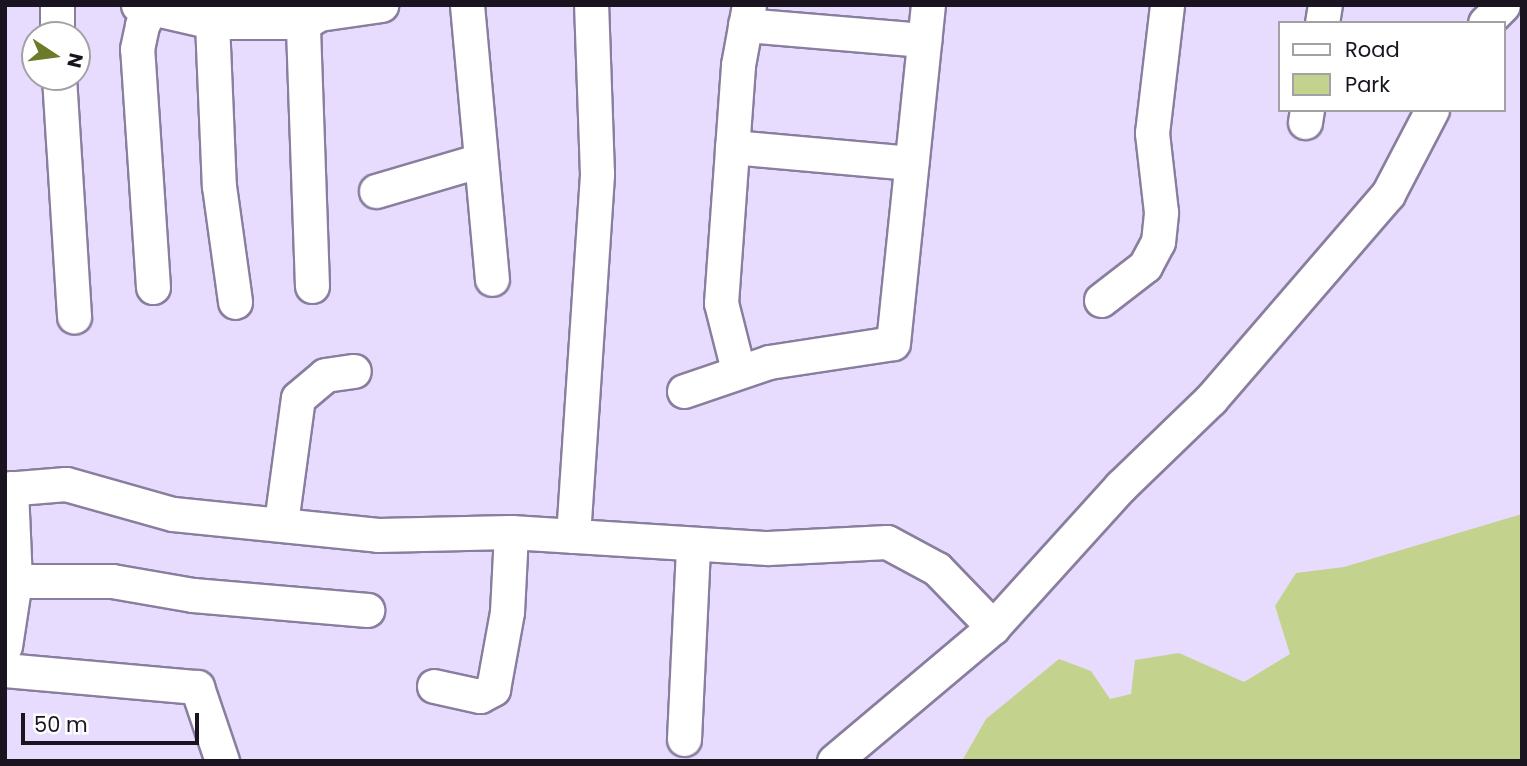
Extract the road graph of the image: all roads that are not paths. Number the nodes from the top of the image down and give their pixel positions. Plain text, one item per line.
1 (381, 5) edge
2 (467, 5) edge
3 (591, 5) edge
4 (928, 5) edge
5 (1167, 5) edge
6 (1503, 5) edge
7 (148, 6) edge
8 (747, 15) edge
9 (1487, 21) edge
10 (212, 22) junction
11 (306, 22) junction
12 (924, 40) junction
13 (60, 91) edge
14 (1431, 112) edge
15 (732, 146) junction
16 (478, 161) junction
17 (911, 163) junction
18 (376, 191) dead end
19 (492, 279) dead end
20 (153, 286) dead end
21 (312, 286) dead end
22 (1101, 300) dead end
23 (235, 302) dead end
24 (74, 317) dead end
25 (738, 370) junction
26 (354, 371) dead end
27 (684, 391) dead end
28 (8, 489) edge
29 (281, 523) junction
30 (511, 532) junction
31 (573, 536) junction
32 (693, 545) junction
33 (15, 581) junction
34 (367, 610) dead end
35 (993, 627) junction
36 (5, 646) edge
37 (5, 670) edge
38 (434, 686) dead end
39 (684, 738) dead end
40 (222, 761) edge
41 (834, 761) edge

1 - 11 street
2 - 16 street
3 - 31 street
4 - 12 street
5 - 22 street
6 - 9 street
7 - 10 street
7 - 20 street
8 - 12 street
8 - 15 street
10 - 11 street
10 - 23 street
11 - 21 street
12 - 17 street
13 - 24 street
14 - 35 street
15 - 17 street
15 - 25 street
16 - 18 street
16 - 19 street
17 - 25 street
25 - 27 street
26 - 29 street
28 - 29 street
28 - 33 street
29 - 30 street
30 - 31 street
30 - 38 street
31 - 32 street
32 - 35 street
32 - 39 street
33 - 34 street
33 - 36 street
35 - 41 street
37 - 40 street

